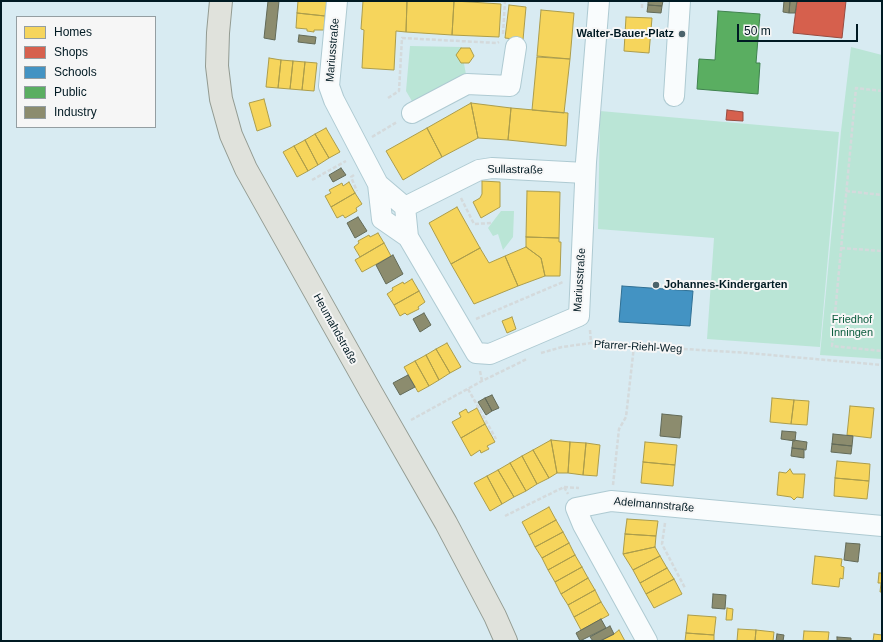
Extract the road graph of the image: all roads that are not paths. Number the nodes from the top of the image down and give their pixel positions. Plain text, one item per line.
1 (221, 1) edge
2 (337, 1) edge
3 (599, 1) edge
4 (680, 1) edge
5 (516, 47) dead end
6 (674, 96) dead end
7 (412, 113) road end
8 (585, 173) junction
9 (378, 184) junction
10 (406, 207) junction
11 (408, 237) junction
12 (882, 526) edge
13 (506, 641) edge
14 (647, 641) edge

1 - 13 main road, Heumahdstraße
2 - 9 street, Mariusstraße
3 - 8 street, Mariusstraße
4 - 6 street
5 - 7 street
8 - 10 street, Sullastraße
8 - 11 street, Mariusstraße
9 - 10 street, Mariusstraße
9 - 11 street, Mariusstraße
10 - 11 street, Mariusstraße
12 - 14 street, Adelmannstraße

